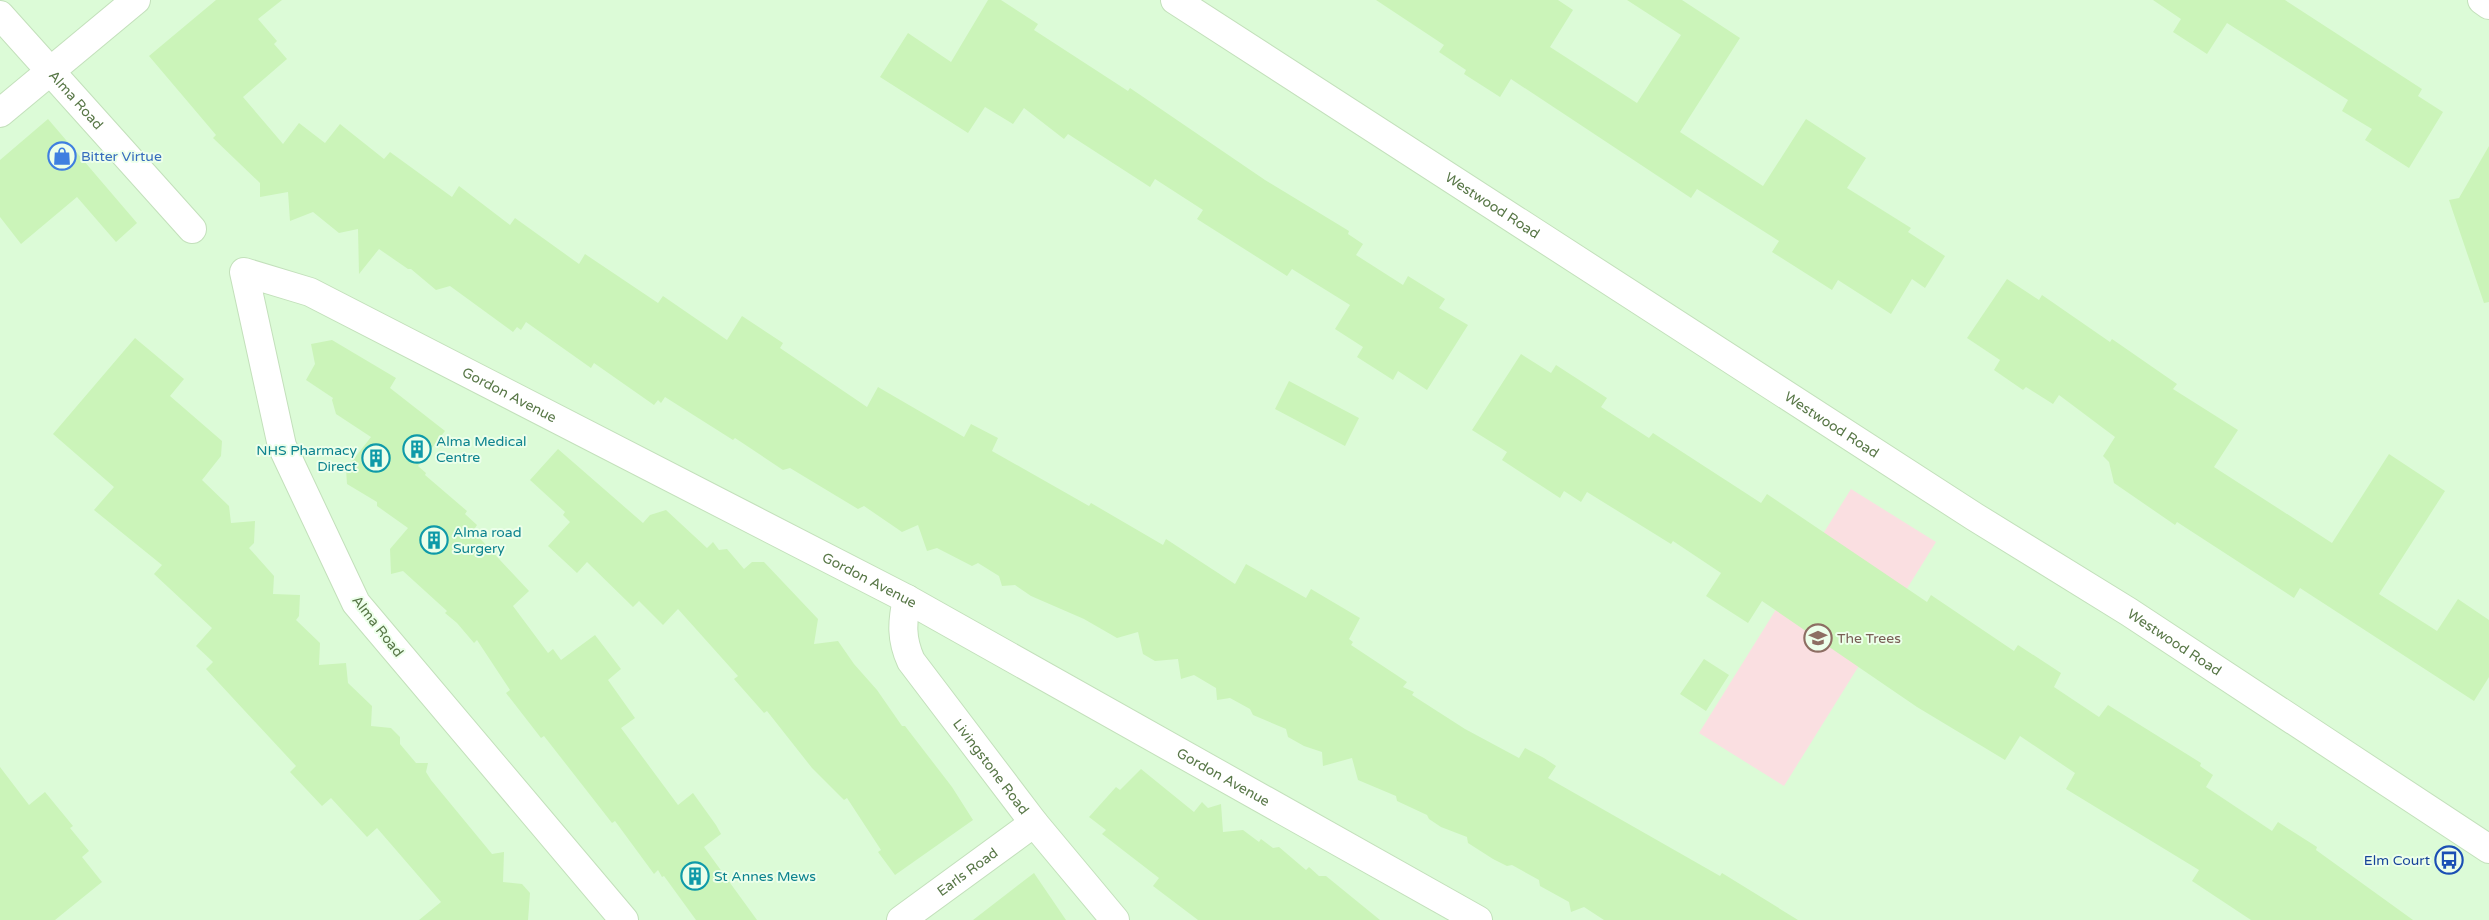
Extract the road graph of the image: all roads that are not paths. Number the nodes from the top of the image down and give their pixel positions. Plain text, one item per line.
1 (136, 0) edge
2 (1175, 0) edge
3 (2482, 0) edge
4 (2489, 5) edge
5 (0, 15) edge
6 (49, 72) junction
7 (0, 113) edge
8 (192, 229) dead end
9 (244, 272) joint
10 (906, 599) junction
11 (1034, 823) junction
12 (2489, 849) edge
13 (624, 920) edge
14 (901, 920) edge
15 (1115, 920) edge
16 (1478, 920) edge

1 - 6 street
2 - 12 street, Westwood Road
3 - 4 street
5 - 6 street, Alma Road
6 - 7 street
6 - 8 street, Alma Road
9 - 10 street, Gordon Avenue
9 - 13 street, Alma Road
10 - 11 street, Livingstone Road
10 - 16 street, Gordon Avenue
11 - 14 street, Earls Road
11 - 15 street, Livingstone Road

